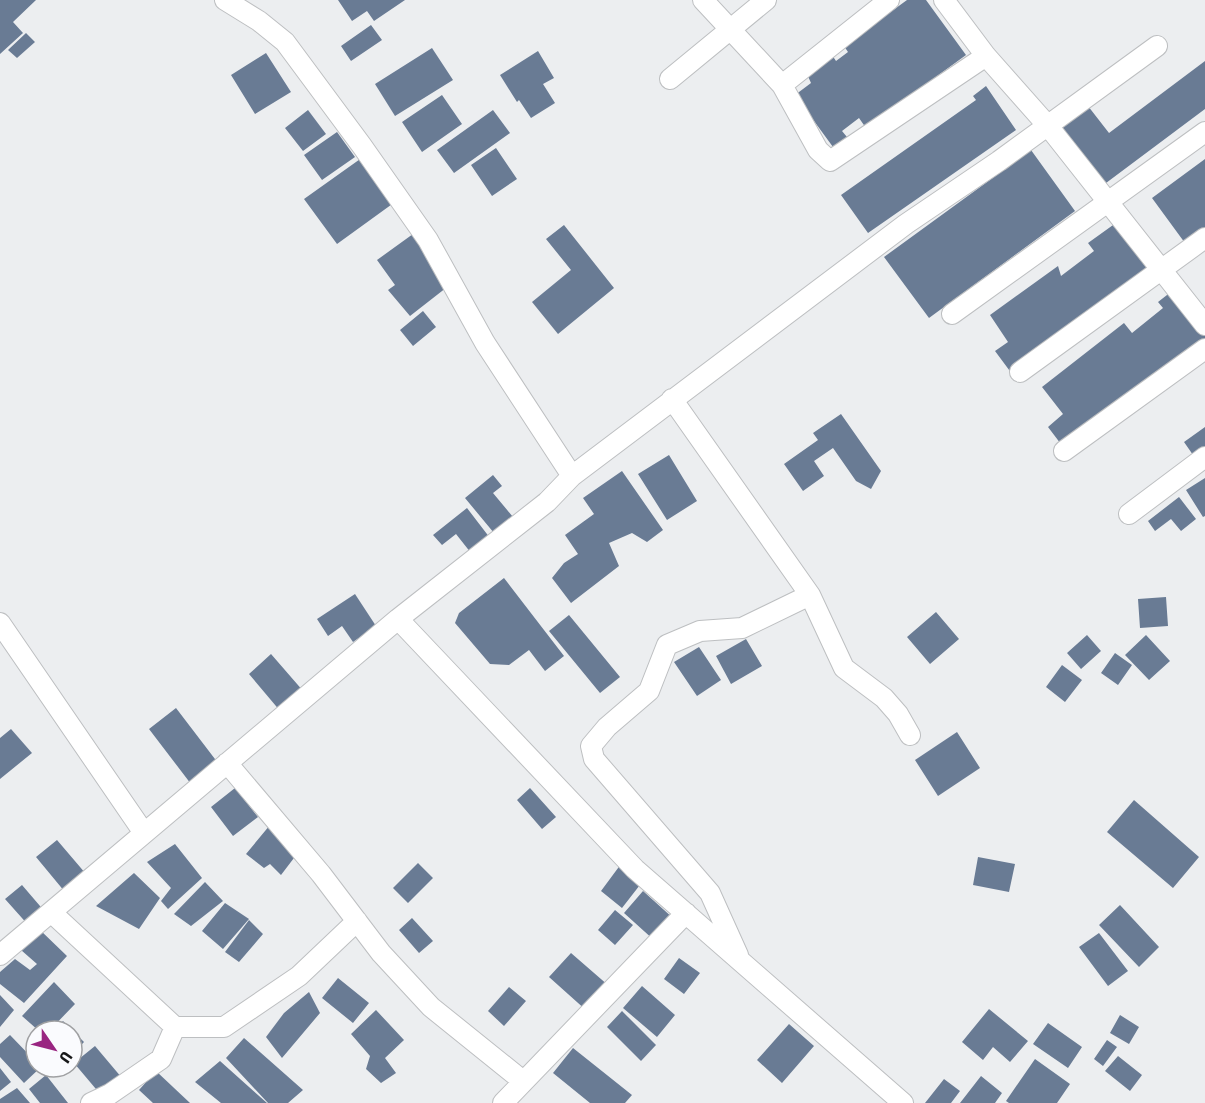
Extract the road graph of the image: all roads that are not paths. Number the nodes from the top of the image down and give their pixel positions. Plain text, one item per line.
1 (225, 0) edge
2 (703, 0) edge
3 (766, 0) edge
4 (889, 0) edge
5 (944, 0) edge
6 (730, 30) junction
7 (1157, 46) dead end
8 (987, 56) junction
9 (670, 79) dead end
10 (782, 85) junction
11 (1048, 126) junction
12 (1205, 132) edge
13 (1108, 202) junction
14 (1205, 238) edge
15 (1162, 270) junction
16 (952, 315) dead end
17 (1205, 325) edge
18 (1205, 349) edge
19 (1020, 372) dead end
20 (672, 399) junction
21 (1064, 451) dead end
22 (1205, 457) edge
23 (572, 476) junction
24 (1129, 514) dead end
25 (810, 595) junction
26 (398, 619) junction
27 (0, 624) edge
28 (910, 735) dead end
29 (227, 763) junction
30 (144, 833) junction
31 (51, 912) junction
32 (686, 913) junction
33 (357, 921) junction
34 (0, 955) edge
35 (741, 961) junction
36 (175, 1027) junction
37 (524, 1081) junction
38 (91, 1103) edge
39 (503, 1103) edge
40 (903, 1103) edge

1 - 23 street
2 - 6 street
3 - 6 street
4 - 10 street
5 - 8 street
6 - 9 street
6 - 10 street
7 - 11 street
8 - 10 street
8 - 11 street
11 - 13 street
11 - 20 street
12 - 13 street
13 - 15 street
13 - 16 street
14 - 15 street
15 - 17 street
15 - 19 street
18 - 21 street
20 - 23 street
20 - 25 street
22 - 24 street
23 - 26 street
25 - 28 street
25 - 35 street
26 - 29 street
26 - 32 street
27 - 30 street
29 - 30 street
29 - 33 street
30 - 31 street
31 - 34 street
31 - 36 street
32 - 35 street
32 - 37 street
33 - 36 street
33 - 37 street
35 - 40 street
36 - 38 street
37 - 39 street

